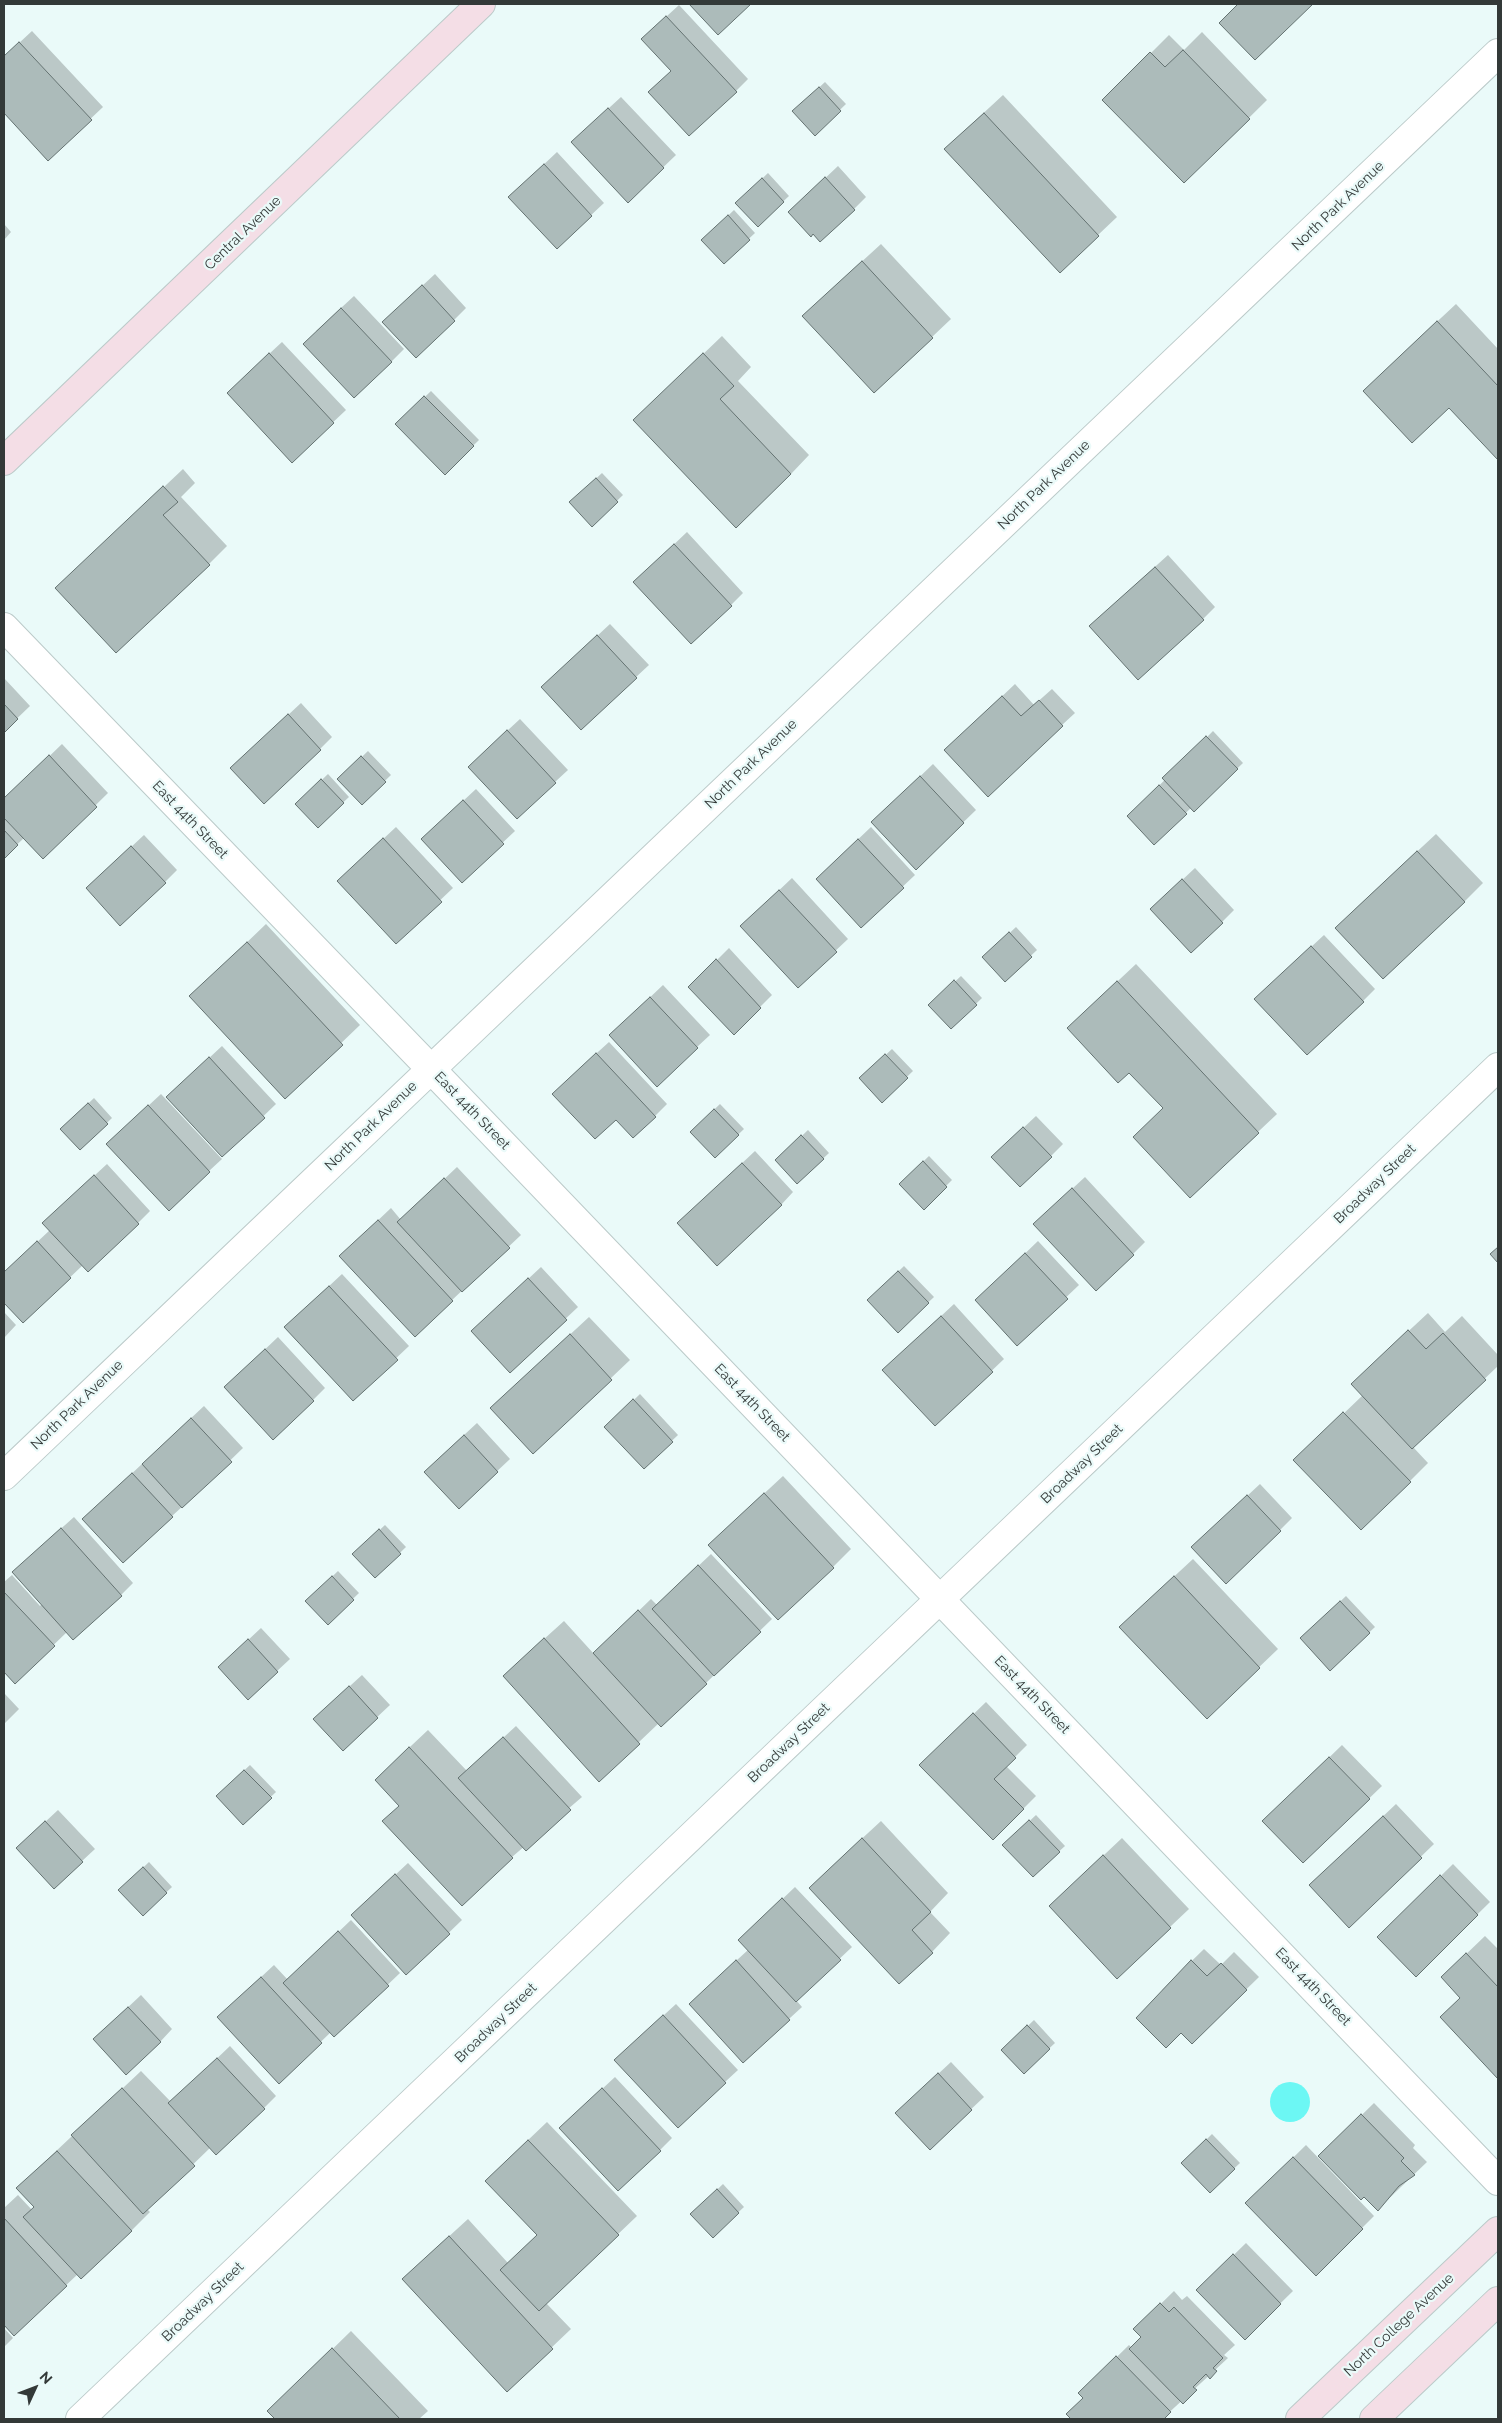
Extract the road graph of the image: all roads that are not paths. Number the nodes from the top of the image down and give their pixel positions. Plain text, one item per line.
1 (482, 4) edge
2 (1498, 53) edge
3 (4, 461) edge
4 (4, 627) edge
5 (1498, 1067) edge
6 (431, 1069) junction
7 (4, 1476) edge
8 (940, 1599) junction
9 (1498, 2181) edge
10 (1498, 2231) edge
11 (1498, 2301) edge
12 (80, 2419) edge
13 (1300, 2419) edge
14 (1374, 2419) edge

1 - 3 main road, Central Avenue
2 - 6 street, North Park Avenue
4 - 6 street, East 44th Street
5 - 8 street, Broadway Street
6 - 7 street, North Park Avenue
6 - 8 street, East 44th Street
8 - 9 street, East 44th Street
8 - 12 street, Broadway Street
10 - 13 main road, North College Avenue
11 - 14 main road

